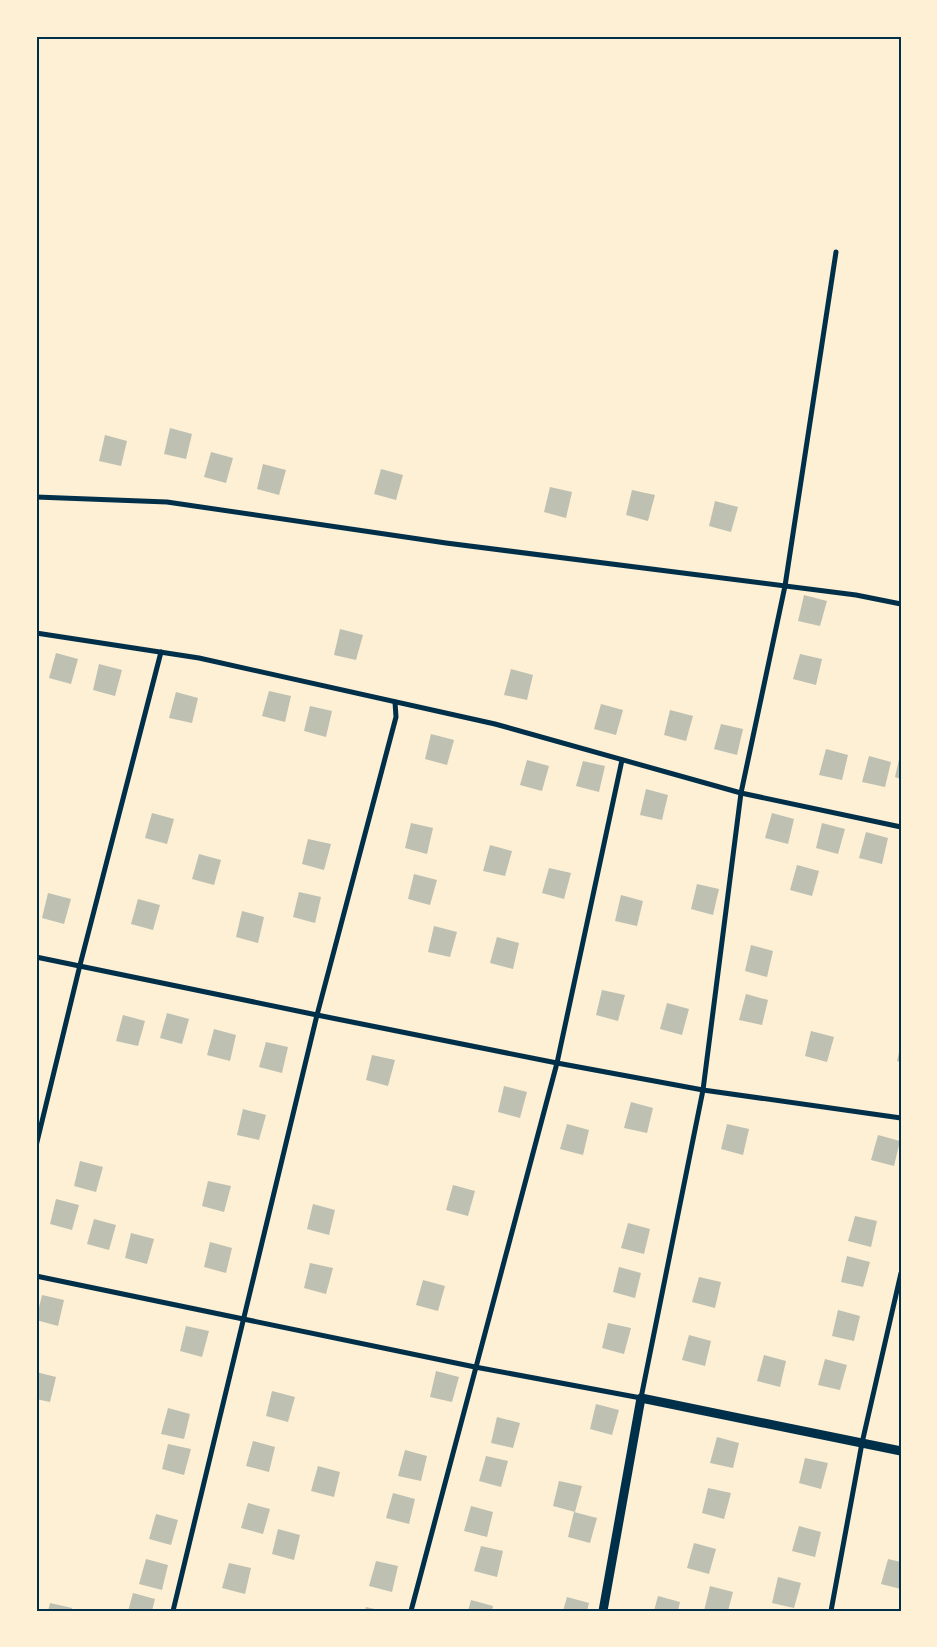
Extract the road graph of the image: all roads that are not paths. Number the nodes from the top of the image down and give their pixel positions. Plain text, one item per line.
1 (836, 252) dead end
2 (36, 497) edge
3 (785, 586) junction
4 (901, 604) edge
5 (36, 633) edge
6 (161, 652) junction
7 (395, 702) junction
8 (622, 760) junction
9 (741, 793) junction
10 (901, 827) edge
11 (36, 957) edge
12 (80, 965) junction
13 (317, 1016) junction
14 (557, 1063) junction
15 (703, 1090) junction
16 (901, 1118) edge
17 (36, 1146) edge
18 (901, 1273) edge
19 (36, 1276) edge
20 (244, 1319) junction
21 (476, 1367) junction
22 (641, 1398) junction
23 (862, 1443) junction
24 (901, 1451) edge
25 (173, 1611) edge
26 (411, 1611) edge
27 (603, 1611) edge
28 (831, 1611) edge

1 - 3 street
2 - 3 street
3 - 4 street
3 - 9 street
5 - 6 street
6 - 7 street
6 - 12 street
7 - 8 street
7 - 13 street
8 - 9 street
8 - 14 street
9 - 10 street
9 - 15 street
11 - 12 street
12 - 13 street
12 - 17 street
13 - 14 street
13 - 20 street
14 - 15 street
14 - 21 street
15 - 16 street
15 - 22 street
18 - 23 street
19 - 20 street
20 - 21 street
20 - 25 street
21 - 22 street
21 - 26 street
22 - 23 street
22 - 27 street
23 - 24 street
23 - 28 street

